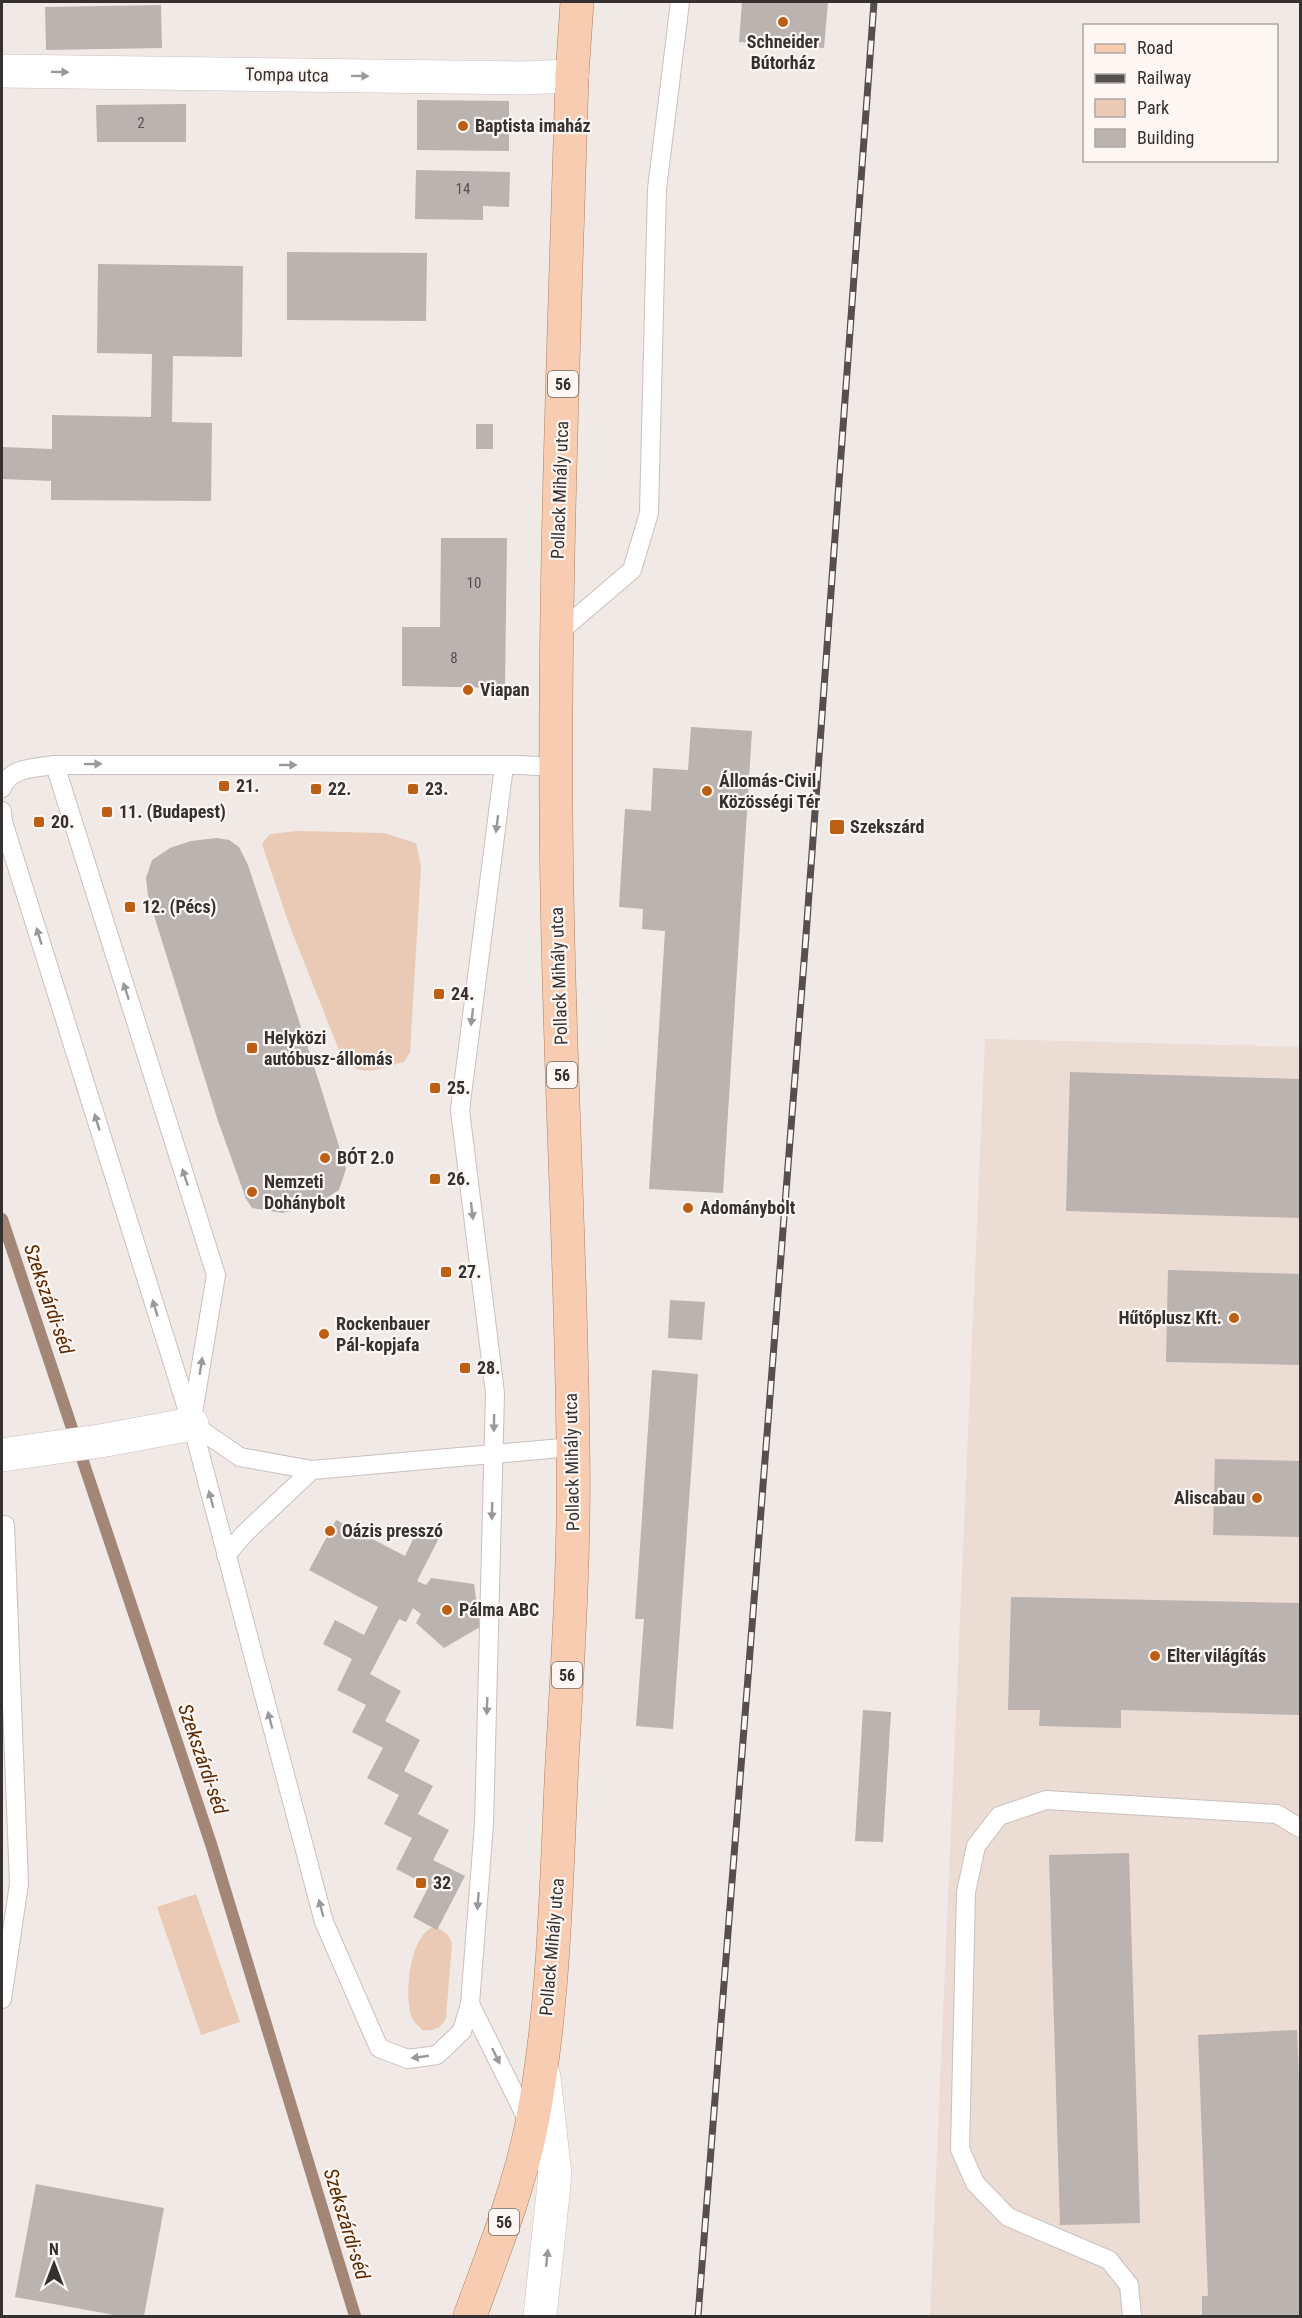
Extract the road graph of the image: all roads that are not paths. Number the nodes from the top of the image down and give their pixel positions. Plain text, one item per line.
1 (577, 2) edge
2 (681, 2) edge
3 (2, 71) edge
4 (572, 76) junction
5 (555, 636) junction
6 (55, 765) junction
7 (504, 766) junction
8 (557, 767) junction
9 (2, 789) edge
10 (2, 811) edge
11 (192, 1424) junction
12 (573, 1446) junction
13 (16, 1453) edge
14 (494, 1453) junction
15 (312, 1470) junction
16 (5, 1525) dead end
17 (226, 1555) junction
18 (1300, 1828) edge
19 (2, 1999) edge
20 (470, 2004) junction
21 (542, 2058) junction
22 (531, 2126) junction
23 (470, 2316) edge
24 (540, 2316) edge
25 (1132, 2316) edge

1 - 4 main road, Pollack Mihály utca / 56
2 - 5 lane
3 -> 4 street, Tompa utca
4 - 5 main road, Pollack Mihály utca / 56
5 - 8 main road, Pollack Mihály utca / 56
6 -> 7 lane
6 - 9 lane
11 -> 6 lane
7 - 8 lane
7 -> 14 lane
8 - 12 main road, Pollack Mihály utca / 56
11 -> 10 lane
11 - 13 street
11 - 15 lane
17 -> 11 lane
12 - 14 lane
12 - 21 main road, Pollack Mihály utca / 56
14 - 15 lane
14 -> 20 lane
15 - 17 lane
16 - 19 lane
20 -> 17 lane
18 - 25 lane
20 -> 22 lane
21 - 22 main road, Pollack Mihály utca / 56
24 -> 21 street, Pollack Mihály utca
22 - 23 main road, Pollack Mihály utca / 56

